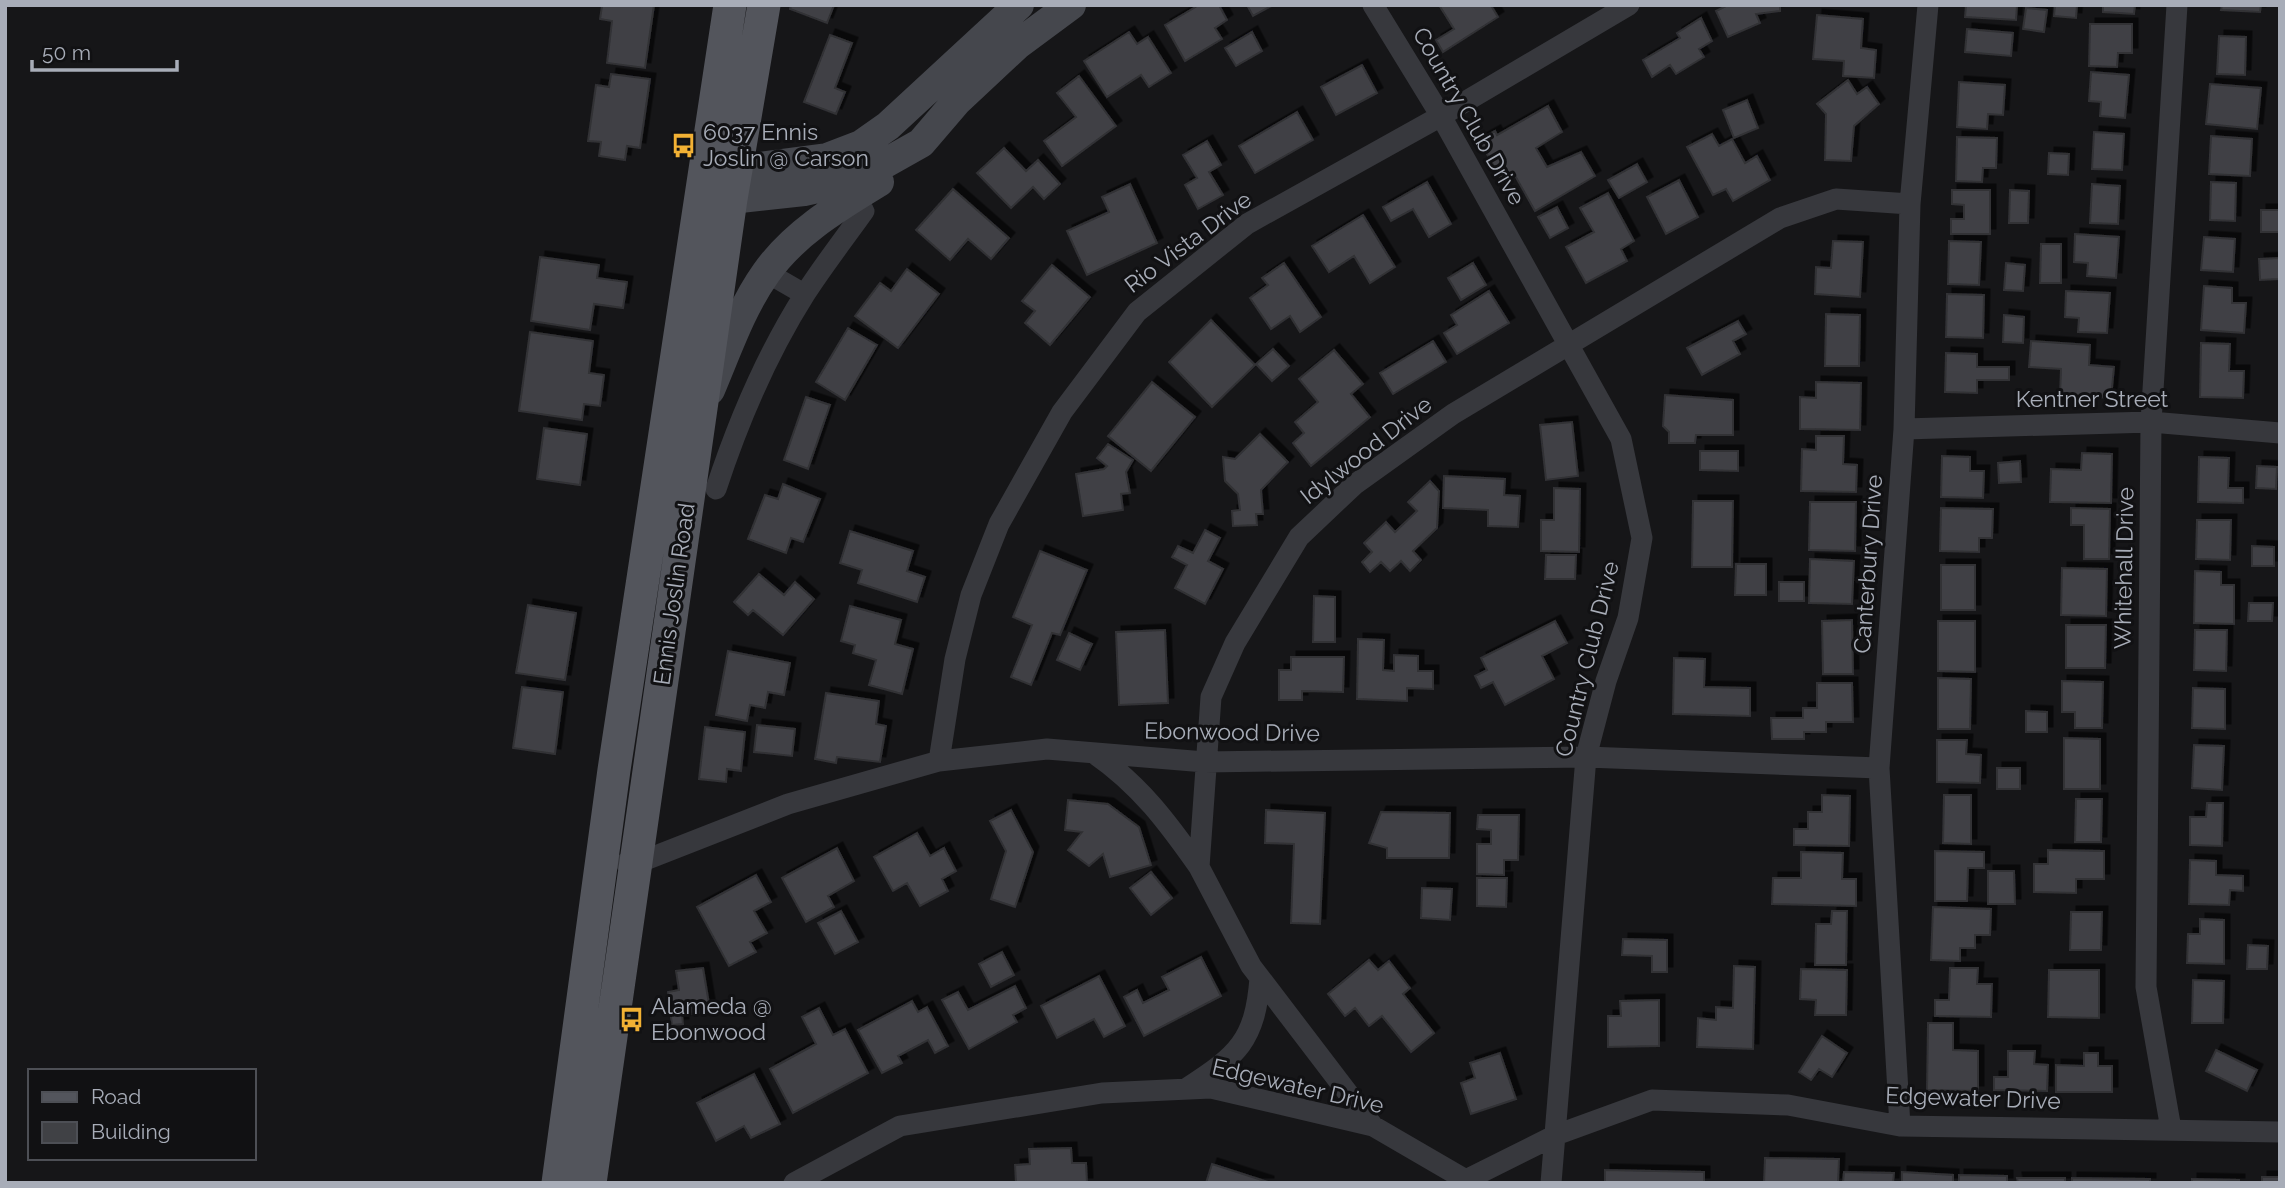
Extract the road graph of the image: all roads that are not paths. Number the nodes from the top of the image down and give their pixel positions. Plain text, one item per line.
1 (730, 5) edge
2 (764, 5) edge
3 (1019, 5) edge
4 (1071, 5) edge
5 (1373, 5) edge
6 (1629, 5) edge
7 (1928, 5) edge
8 (2177, 5) edge
9 (1441, 116) junction
10 (920, 143) junction
11 (718, 183) junction
12 (1910, 204) junction
13 (864, 211) dead end
14 (766, 272) junction
15 (804, 294) junction
16 (1569, 345) junction
17 (702, 409) junction
18 (2151, 422) junction
19 (1904, 429) junction
20 (2280, 433) edge
21 (716, 489) dead end
22 (1094, 753) junction
23 (1586, 757) junction
24 (939, 761) junction
25 (1205, 762) junction
26 (1879, 768) junction
27 (601, 861) junction
28 (635, 864) junction
29 (1199, 867) junction
30 (1260, 978) junction
31 (1185, 1089) junction
32 (1373, 1126) junction
33 (1900, 1126) junction
34 (2171, 1129) junction
35 (2280, 1132) edge
36 (1556, 1135) junction
37 (1467, 1181) edge
38 (558, 1183) edge
39 (590, 1183) edge
40 (794, 1183) edge
41 (1551, 1183) edge

1 - 11 main road, Ennis Joslin Road
2 - 11 main road, Ennis Joslin Road
3 - 11 main road
4 - 10 main road
5 - 9 street, Country Club Drive
6 - 9 street, Rio Vista Drive
7 - 12 street, Canterbury Drive
8 - 18 street, Whitehall Drive
9 - 16 street, Country Club Drive
9 - 24 street, Rio Vista Drive
10 - 11 main road
10 - 14 main road
11 - 17 main road, Ennis Joslin Road
11 - 27 main road, Ennis Joslin Road
12 - 16 street, Idylwood Drive
12 - 19 street, Canterbury Drive
13 - 15 street
14 - 15 street
14 - 17 main road
15 - 21 street
16 - 23 street, Country Club Drive
16 - 25 street, Idylwood Drive
17 - 28 main road, Ennis Joslin Road
18 - 19 street, Kentner Street
18 - 20 street, Kentner Street
18 - 34 street, Whitehall Drive
19 - 26 street, Canterbury Drive
22 - 24 street, Ebonwood Drive
22 - 25 street, Ebonwood Drive
22 - 29 street
23 - 25 street, Ebonwood Drive
23 - 26 street, Ebonwood Drive
23 - 36 street, Country Club Drive
24 - 28 street, Ebonwood Drive
25 - 29 street, Idylwood Drive
26 - 33 street, Canterbury Drive
27 - 28 street, Ebonwood Drive
27 - 38 main road, Ennis Joslin Road
28 - 39 main road, Ennis Joslin Road
29 - 30 street
30 - 31 street
30 - 32 street
31 - 32 street, Edgewater Drive
31 - 40 street, Edgewater Drive
32 - 37 street, Edgewater Drive
33 - 34 street, Edgewater Drive
33 - 36 street, Edgewater Drive
34 - 35 street, Edgewater Drive
36 - 37 street, Edgewater Drive
36 - 41 street, Country Club Drive

